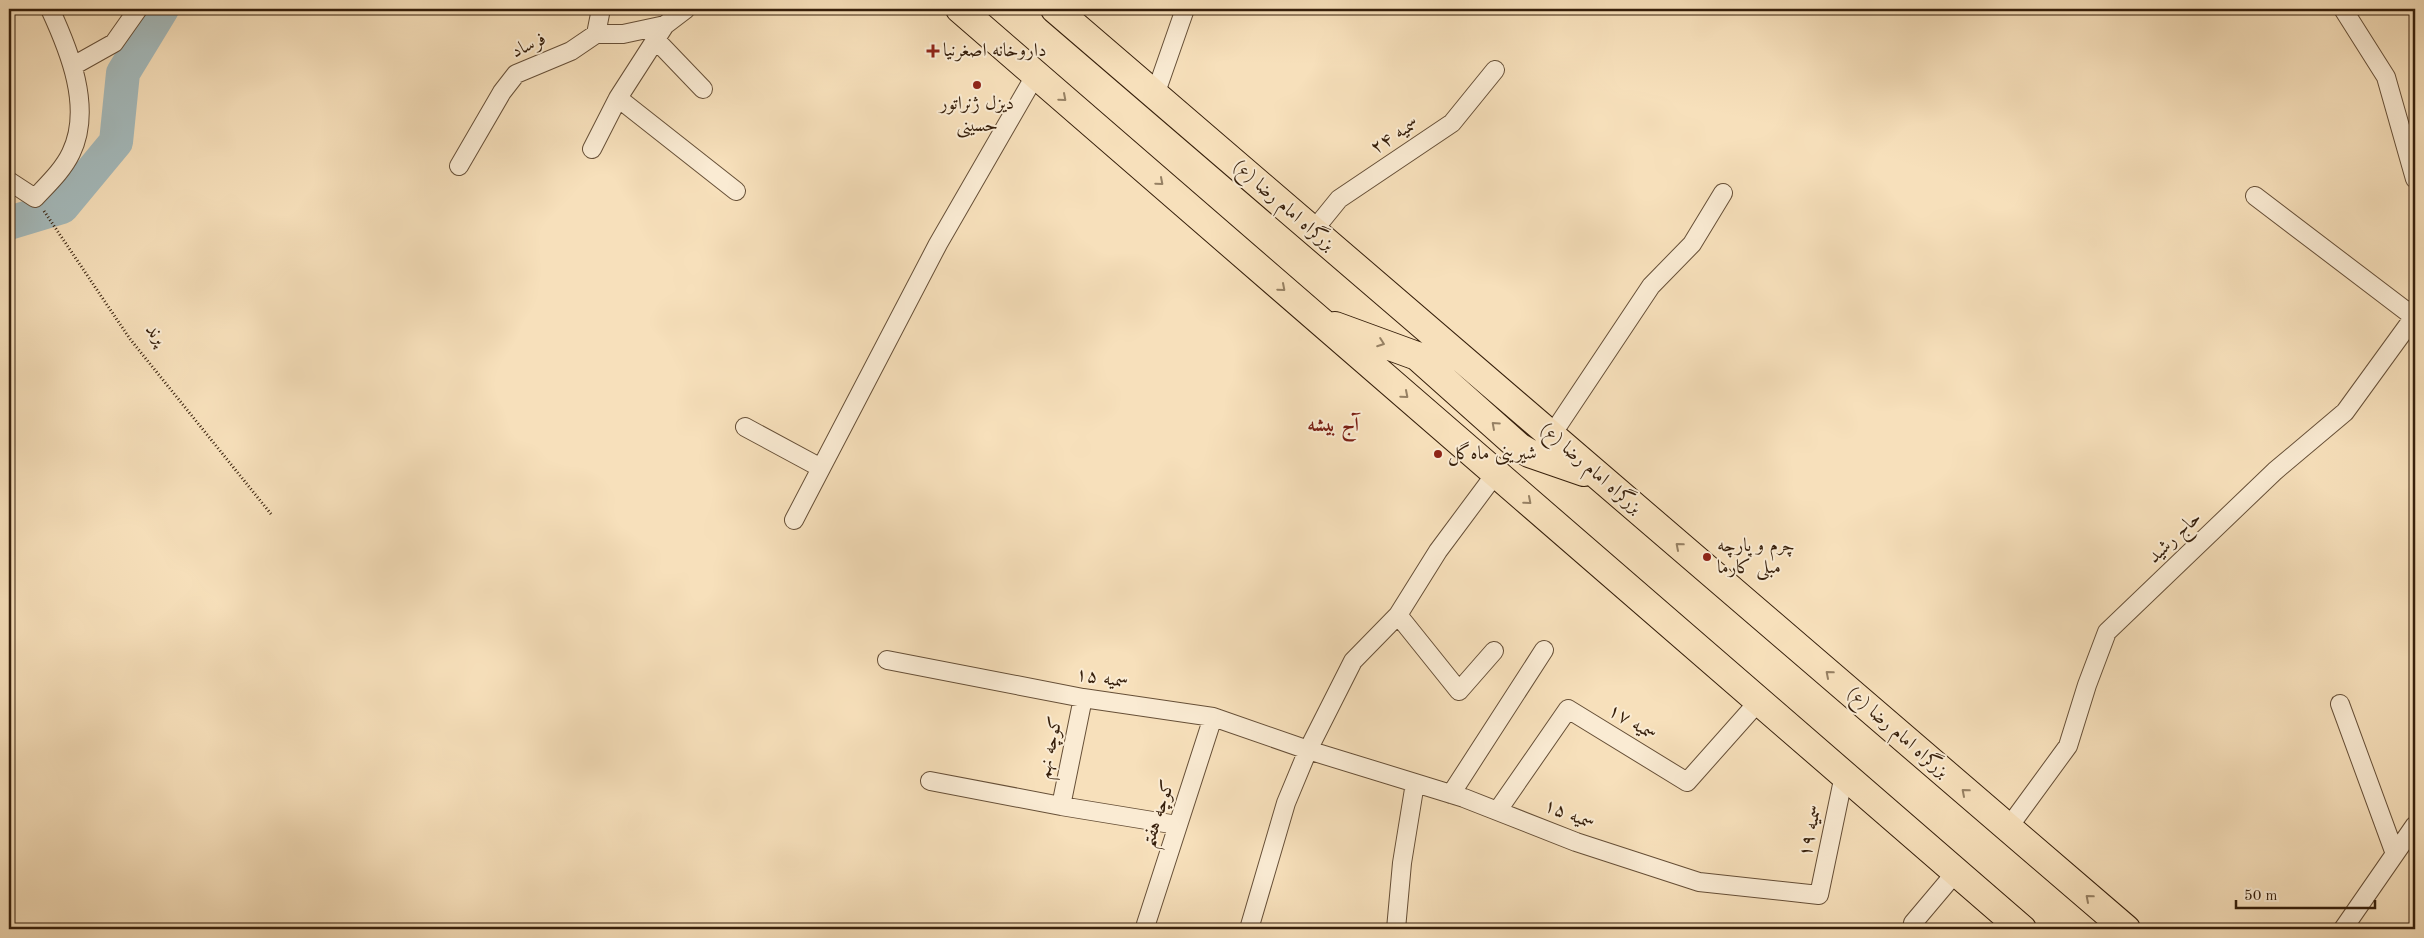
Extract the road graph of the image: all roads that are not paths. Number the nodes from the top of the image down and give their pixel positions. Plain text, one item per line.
1 (50, 9) edge
2 (138, 9) edge
3 (601, 9) edge
4 (686, 9) edge
5 (960, 9) edge
6 (1055, 9) edge
7 (1184, 9) edge
8 (2343, 9) edge
9 (665, 25) junction
10 (596, 34) junction
11 (656, 40) junction
12 (73, 66) junction
13 (1495, 70) dead end
14 (1036, 74) junction
15 (703, 89) dead end
16 (1155, 95) junction
17 (618, 98) junction
18 (592, 149) dead end
19 (459, 166) dead end
20 (2415, 179) edge
21 (9, 181) edge
22 (736, 191) dead end
23 (1723, 193) dead end
24 (2255, 196) dead end
25 (1313, 232) junction
26 (2415, 312) edge
27 (1319, 320) junction
28 (1484, 378) junction
29 (1464, 398) junction
30 (1439, 424) junction
31 (745, 426) dead end
32 (1551, 436) junction
33 (821, 468) junction
34 (1496, 473) junction
35 (1599, 477) junction
36 (794, 520) dead end
37 (1398, 615) junction
38 (1544, 650) dead end
39 (1494, 651) dead end
40 (887, 660) dead end
41 (1083, 698) junction
42 (1759, 702) junction
43 (2340, 704) dead end
44 (1212, 716) junction
45 (1308, 750) junction
46 (1844, 775) junction
47 (930, 781) dead end
48 (1414, 783) junction
49 (1451, 794) junction
50 (1061, 806) junction
51 (1498, 810) junction
52 (1178, 825) junction
53 (2415, 826) edge
54 (2008, 828) junction
55 (2396, 854) junction
56 (1956, 872) junction
57 (1819, 895) joint
58 (1146, 924) dead end
59 (1249, 929) edge
60 (1396, 929) edge
61 (1912, 929) edge
62 (2022, 929) edge
63 (2126, 929) edge
64 (2343, 929) edge

1 - 12 street
2 - 12 street
3 - 10 street
4 - 9 street
5 - 14 highway
6 - 16 highway, بزرگراه امام رضا (ع)
7 - 16 street
8 - 20 street
9 - 10 street
9 - 11 street
10 - 19 street, فرساد
11 - 15 street
11 - 17 street
12 - 21 street
13 - 25 street, سمیه ۲۴
14 -> 27 highway
14 - 33 street
16 - 25 highway, بزرگراه امام رضا (ع)
17 - 18 street
17 - 22 street
23 - 32 street
24 - 26 street
25 - 28 highway, بزرگراه امام رضا (ع)
26 - 54 street, حاج رشید
27 -> 29 highway
27 -> 30 highway
28 - 29 highway
28 - 32 highway, بزرگراه امام رضا (ع)
29 - 30 highway
35 -> 29 highway
30 - 34 highway
31 - 33 street
32 - 35 highway, بزرگراه امام رضا (ع)
33 - 36 street
34 - 37 street
34 -> 42 highway
54 -> 35 highway, بزرگراه امام رضا (ع)
37 - 39 street
37 - 45 street
38 - 49 street
40 - 41 street, سمیه ۱۵
41 - 44 street, سمیه ۱۵
41 - 50 street, کوچه نهم
42 - 46 highway
42 - 51 street, سمیه ۱۷
43 - 55 street
44 - 45 street, سمیه ۱۵
44 - 52 street, کوچه هفتم
45 - 48 street, سمیه ۱۵
45 - 59 street
46 - 56 highway
46 - 57 street, سمیه ۱۹
47 - 50 street
48 - 49 street, سمیه ۱۵
48 - 60 street
49 - 51 street, سمیه ۱۵
50 - 52 street
51 - 57 street, سمیه ۱۵
52 - 58 street, کوچه هفتم
53 - 55 street
63 -> 54 highway, بزرگراه امام رضا (ع)
55 - 64 street
56 - 61 street
56 - 62 highway

